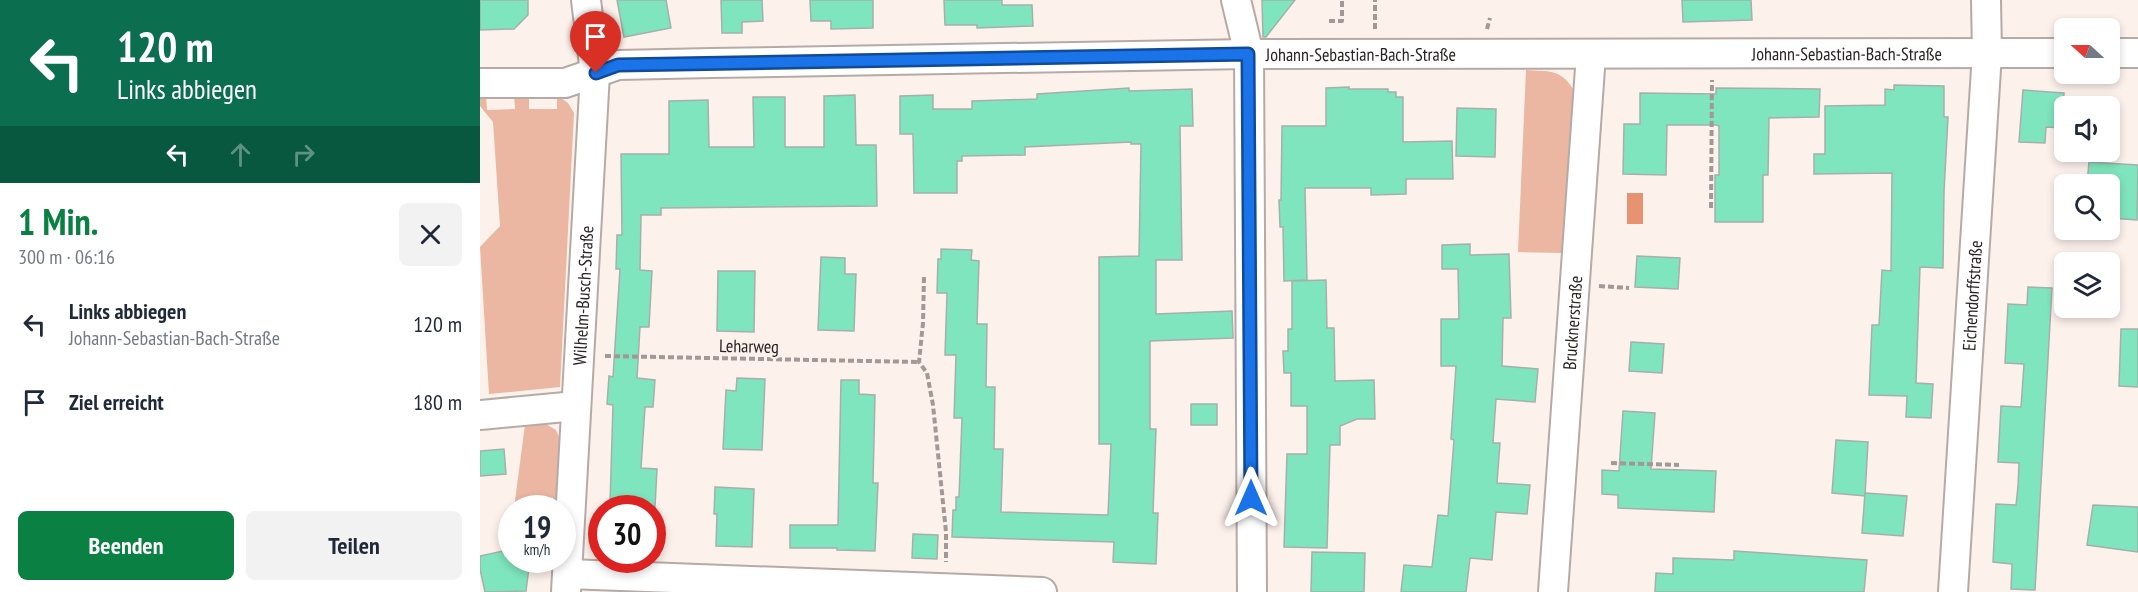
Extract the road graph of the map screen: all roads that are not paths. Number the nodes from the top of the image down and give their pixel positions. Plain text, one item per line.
1 (586, 0) edge
2 (1236, 0) edge
3 (1986, 0) edge
4 (1987, 53) junction
5 (2054, 53) edge
6 (2120, 53) edge
7 (2138, 53) edge
8 (1248, 54) junction
9 (1591, 54) junction
10 (596, 73) junction
11 (480, 83) edge
12 (576, 406) junction
13 (480, 415) edge
14 (567, 583) edge
15 (1042, 592) edge
16 (1252, 592) edge
17 (1553, 592) edge
18 (1953, 592) edge

1 - 10 street, Wilhelm-Busch-Straße
2 - 8 street
3 - 4 street, Eichendorffstraße
4 - 5 street, Johann-Sebastian-Bach-Straße
4 - 9 street, Johann-Sebastian-Bach-Straße
4 - 18 street, Eichendorffstraße
6 - 7 street
8 - 9 street, Johann-Sebastian-Bach-Straße
8 - 10 street, Johann-Sebastian-Bach-Straße
8 - 16 street
9 - 17 street, Brucknerstraße
10 - 11 street, Johann-Sebastian-Bach-Straße
10 - 12 street, Wilhelm-Busch-Straße
12 - 13 street
12 - 14 street, Wilhelm-Busch-Straße
14 - 15 street

